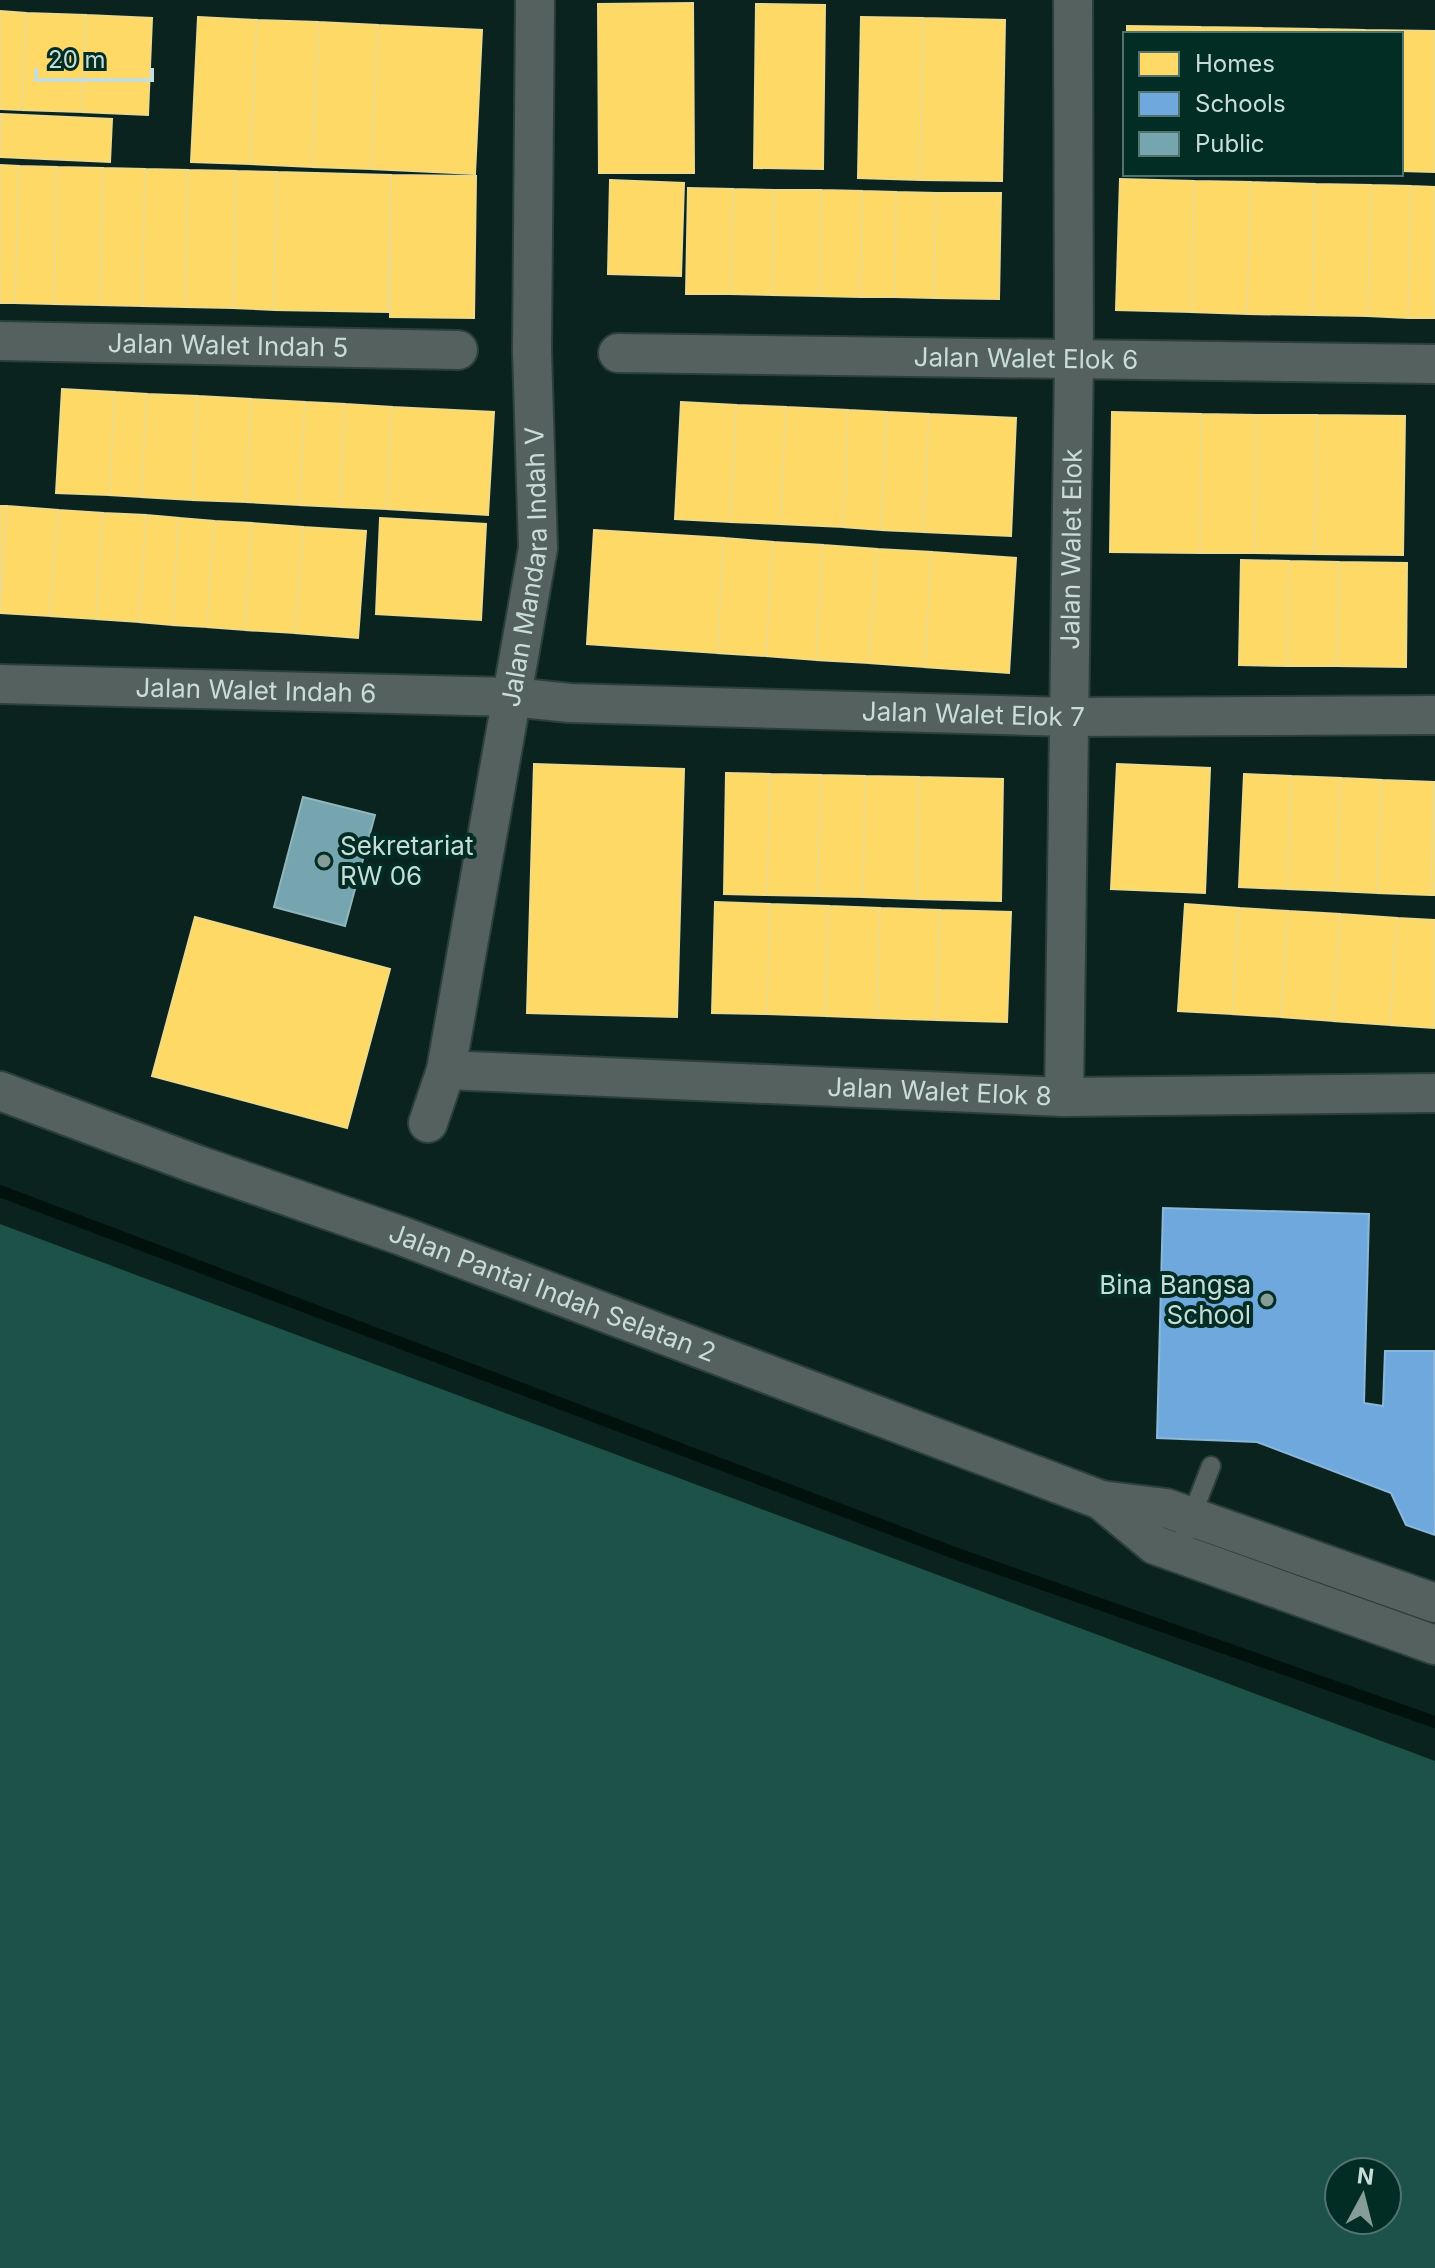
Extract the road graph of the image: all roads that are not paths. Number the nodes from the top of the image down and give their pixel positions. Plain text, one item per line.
1 (535, 0) edge
2 (1073, 0) edge
3 (0, 341) edge
4 (458, 350) dead end
5 (618, 353) dead end
6 (1074, 358) junction
7 (1435, 364) edge
8 (0, 684) edge
9 (512, 697) junction
10 (1435, 715) edge
11 (1068, 717) junction
12 (446, 1070) junction
13 (0, 1091) edge
14 (1435, 1093) edge
15 (1064, 1097) junction
16 (428, 1123) dead end
17 (1211, 1466) dead end
18 (1101, 1500) junction
19 (1191, 1517) junction
20 (1177, 1554) junction
21 (1435, 1603) edge
22 (1435, 1645) edge

1 - 9 street, Jalan Mandara Indah V
2 - 6 street, Jalan Walet Elok
3 - 4 street, Jalan Walet Indah 5
5 - 6 street, Jalan Walet Elok 6
6 - 7 street, Jalan Walet Elok 6
6 - 11 street, Jalan Walet Elok
8 - 9 street, Jalan Walet Indah 6
9 - 11 street, Jalan Walet Elok 7
9 - 12 street, Jalan Mandara Indah V
10 - 11 street, Jalan Walet Elok 7
11 - 15 street, Jalan Walet Elok
12 - 15 street, Jalan Walet Elok 8
12 - 16 street, Jalan Mandara Indah V
13 - 18 street, Jalan Pantai Indah Selatan 2
14 - 15 street, Jalan Walet Elok 8
17 - 19 lane
18 - 19 street, Jalan Pantai Indah Selatan 2
18 - 20 street, Jalan Pantai Indah Selatan 2
19 - 20 lane
19 - 21 street, Jalan Pantai Indah Selatan 2
20 - 22 street, Jalan Pantai Indah Selatan 2

